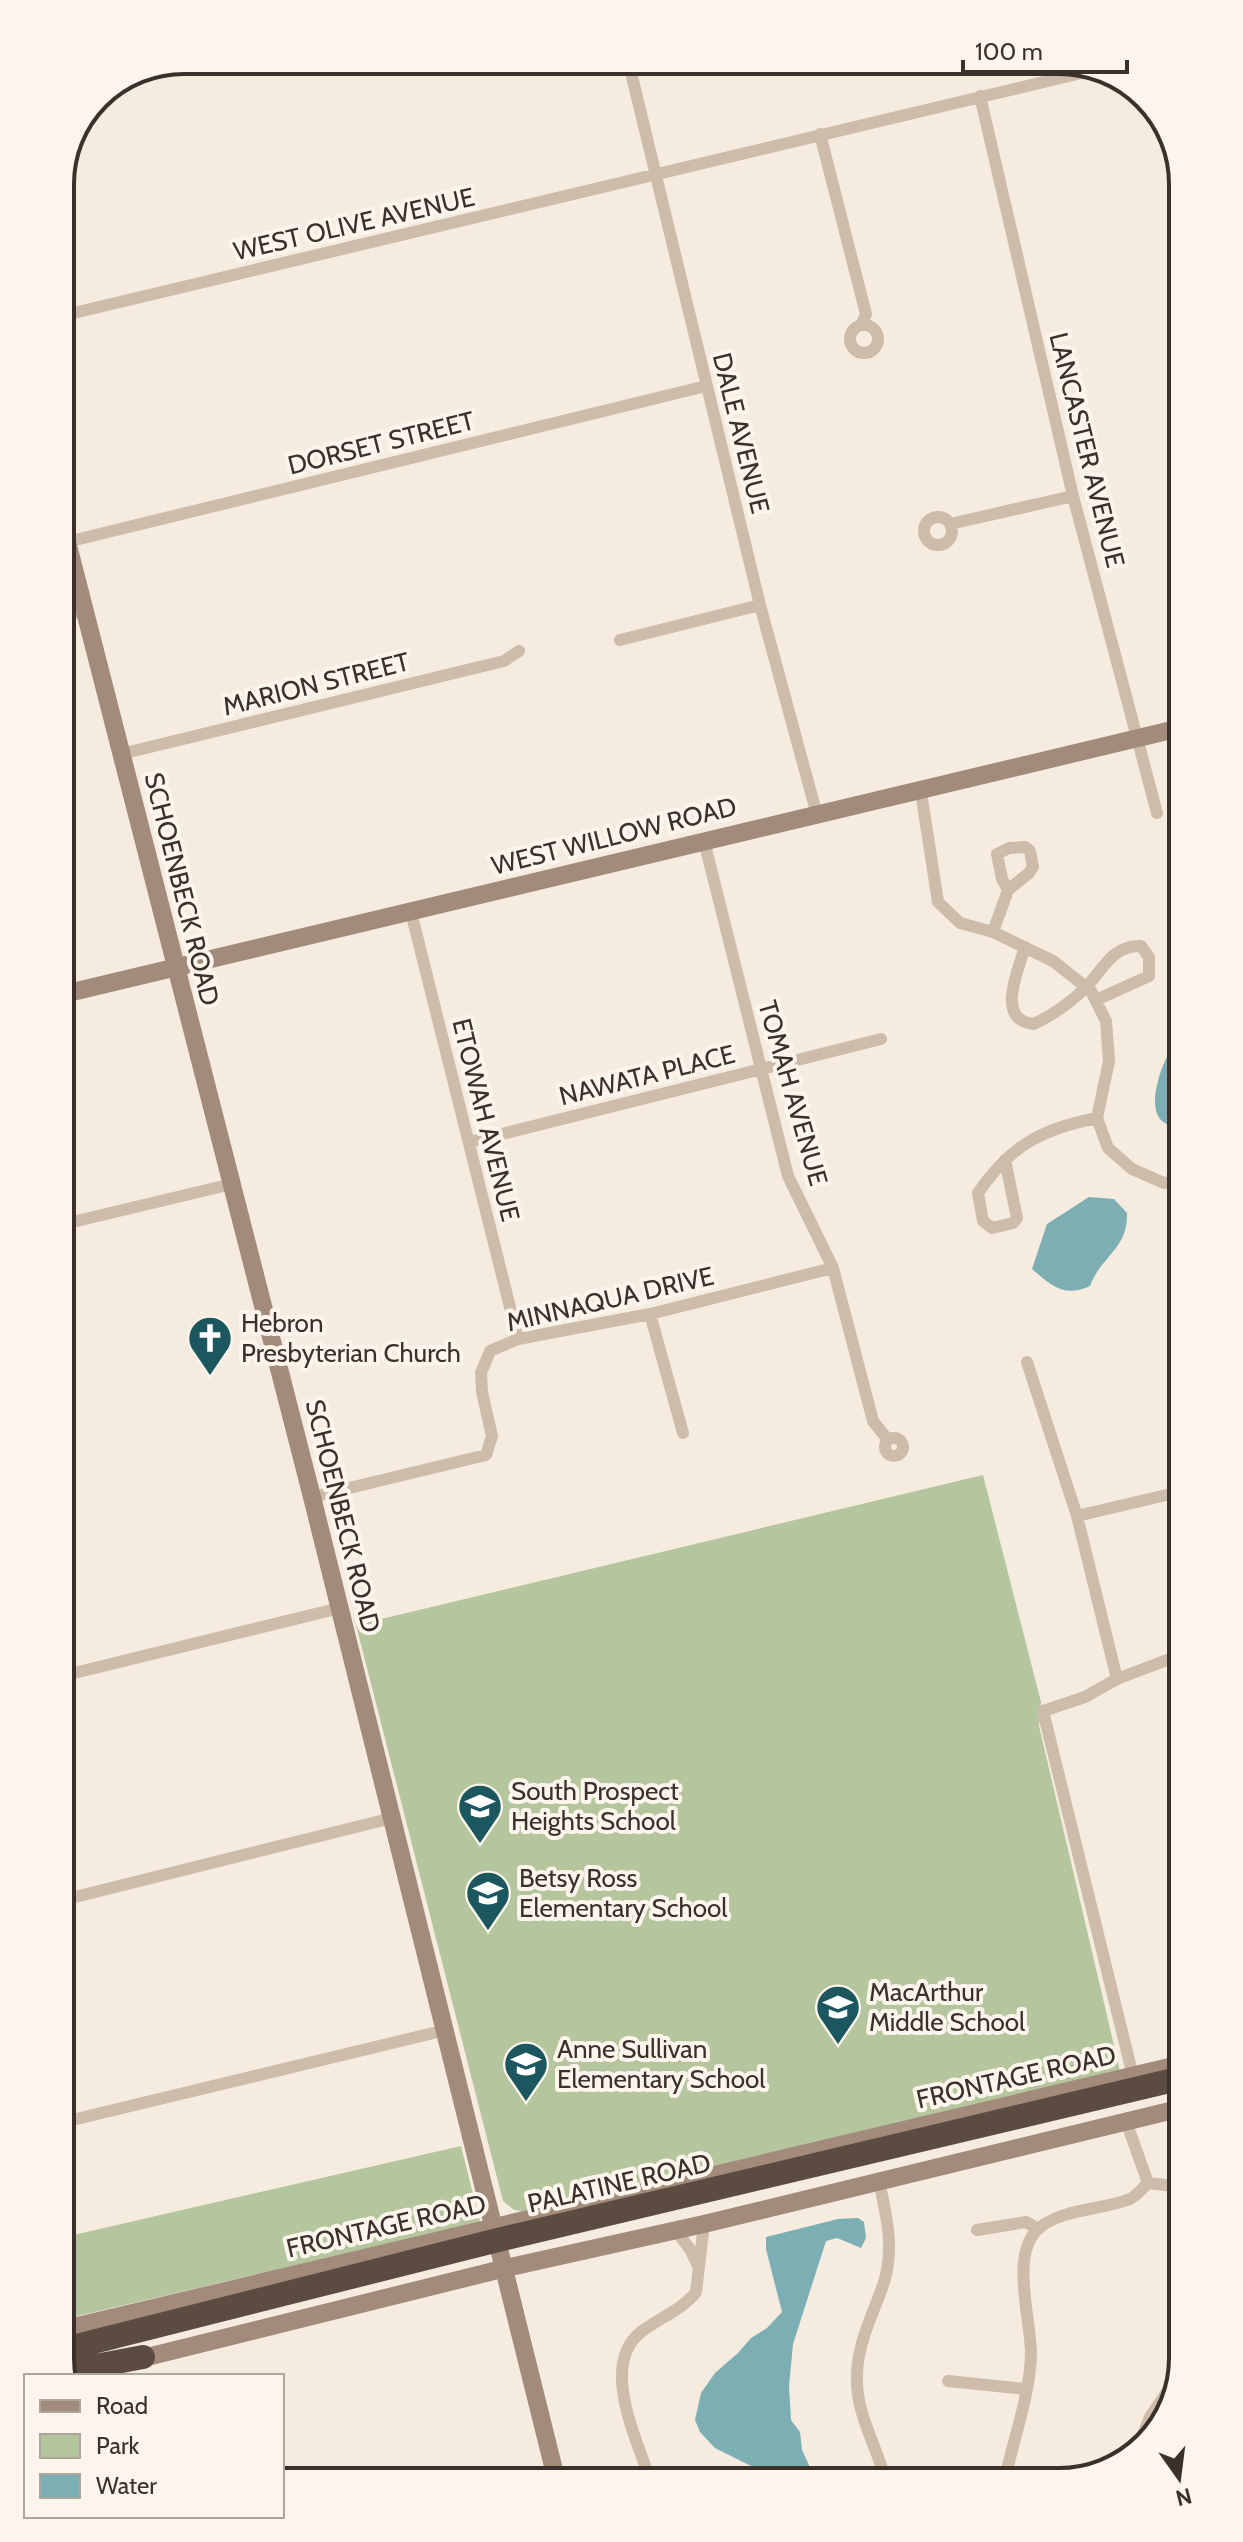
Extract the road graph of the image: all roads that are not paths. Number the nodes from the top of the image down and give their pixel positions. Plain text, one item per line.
1 (632, 74) edge
2 (1073, 75) edge
3 (980, 96) junction
4 (820, 134) junction
5 (658, 175) junction
6 (74, 313) edge
7 (862, 324) dead end
8 (706, 386) junction
9 (1073, 496) junction
10 (950, 524) dead end
11 (74, 540) edge
12 (74, 568) edge
13 (760, 605) junction
14 (85, 610) junction
15 (74, 613) edge
16 (620, 640) dead end
17 (519, 651) dead end
18 (1169, 731) edge
19 (1138, 738) junction
20 (121, 754) junction
21 (921, 792) junction
22 (1157, 813) dead end
23 (817, 815) junction
24 (704, 841) junction
25 (1008, 890) dead end
26 (411, 912) junction
27 (993, 932) junction
28 (1025, 947) junction
29 (177, 968) junction
30 (1086, 987) junction
31 (74, 992) edge
32 (1096, 1000) junction
33 (881, 1039) dead end
34 (760, 1069) junction
35 (1097, 1118) junction
36 (470, 1142) junction
37 (1005, 1160) junction
38 (1169, 1183) edge
39 (232, 1184) junction
40 (74, 1222) edge
41 (833, 1268) junction
42 (650, 1314) junction
43 (518, 1339) junction
44 (1027, 1362) dead end
45 (683, 1433) dead end
46 (888, 1440) dead end
47 (1169, 1494) edge
48 (312, 1497) junction
49 (1077, 1516) junction
50 (340, 1608) junction
51 (1169, 1659) edge
52 (74, 1673) edge
53 (1117, 1679) junction
54 (392, 1818) junction
55 (74, 1897) edge
56 (446, 2030) junction
57 (1169, 2067) edge
58 (1133, 2076) junction
59 (1169, 2079) edge
60 (1169, 2080) edge
61 (1169, 2097) edge
62 (1169, 2111) edge
63 (965, 2117) junction
64 (74, 2120) edge
65 (1126, 2121) junction
66 (879, 2181) junction
67 (1148, 2183) junction
68 (1169, 2185) edge
69 (704, 2224) junction
70 (1038, 2229) junction
71 (977, 2230) dead end
72 (676, 2231) junction
73 (500, 2247) junction
74 (700, 2271) junction
75 (74, 2327) edge
76 (74, 2347) edge
77 (143, 2357) junction
78 (74, 2359) edge
79 (75, 2370) edge
80 (85, 2374) edge
81 (948, 2381) dead end
82 (1025, 2389) junction
83 (1160, 2403) edge
84 (1147, 2424) edge
85 (554, 2468) edge
86 (646, 2468) edge
87 (881, 2468) edge
88 (1007, 2468) edge

1 - 5 street, DALE AVENUE
2 - 3 street, WEST OLIVE AVENUE
3 - 4 street, WEST OLIVE AVENUE
3 - 9 street, LANCASTER AVENUE
4 - 5 street, WEST OLIVE AVENUE
4 - 7 street
5 - 6 street, WEST OLIVE AVENUE
5 - 8 street, DALE AVENUE
8 - 11 street, DORSET STREET
8 - 13 street, DALE AVENUE
9 - 10 street
9 - 19 street, LANCASTER AVENUE
12 - 14 street, SCHOENBECK ROAD
13 - 16 street
13 - 23 street, DALE AVENUE
14 - 15 street
14 - 20 street, SCHOENBECK ROAD
17 - 20 street, MARION STREET
18 - 19 street, WEST WILLOW ROAD
19 - 21 street, WEST WILLOW ROAD
19 - 22 street, LANCASTER AVENUE
20 - 29 street, SCHOENBECK ROAD
21 - 23 street, WEST WILLOW ROAD
21 - 27 street
23 - 24 street, WEST WILLOW ROAD
24 - 26 street, WEST WILLOW ROAD
24 - 34 street, TOMAH AVENUE
25 - 27 street
26 - 29 street, WEST WILLOW ROAD
26 - 36 street, ETOWAH AVENUE
27 - 28 street
28 - 30 street
28 - 30 street
29 - 31 street, WEST WILLOW ROAD
29 - 39 street, SCHOENBECK ROAD
30 - 32 street
30 - 32 street
32 - 35 street
33 - 34 street, NAWATA PLACE
34 - 36 street, NAWATA PLACE
34 - 41 street, TOMAH AVENUE
35 - 37 street
35 - 38 street
36 - 43 street, ETOWAH AVENUE
37 - 37 street
39 - 40 street
39 - 48 street, SCHOENBECK ROAD
41 - 42 street, MINNAQUA DRIVE
41 - 46 street, TOMAH AVENUE
42 - 43 street, MINNAQUA DRIVE
42 - 45 street
43 - 48 street, MINNAQUA DRIVE
44 - 49 street
47 - 49 street
48 - 50 street, SCHOENBECK ROAD
49 - 53 street
50 - 52 street
50 - 54 street, SCHOENBECK ROAD
51 - 53 street
53 - 58 street
54 - 55 street
54 - 56 street, SCHOENBECK ROAD
56 - 64 street
56 - 73 street, SCHOENBECK ROAD
57 - 58 street, FRONTAGE ROAD
58 - 63 street, FRONTAGE ROAD
59 - 63 highway
60 - 73 highway, PALATINE ROAD
61 - 73 highway, PALATINE ROAD
62 - 65 street, FRONTAGE ROAD
63 - 73 street, FRONTAGE ROAD
65 - 66 street, FRONTAGE ROAD
65 - 67 street
66 - 69 street, FRONTAGE ROAD
66 - 87 street
67 - 68 street
67 - 70 street
69 - 72 street, FRONTAGE ROAD
69 - 74 street
70 - 71 street
70 - 82 street
72 - 73 street, FRONTAGE ROAD
72 - 74 street
73 - 75 street, FRONTAGE ROAD
73 - 76 highway, PALATINE ROAD
73 - 77 street, FRONTAGE ROAD
73 - 78 highway, PALATINE ROAD
73 - 85 street, SCHOENBECK ROAD
74 - 86 street
77 - 79 highway
77 - 80 street, FRONTAGE ROAD
81 - 82 street
82 - 88 street
83 - 84 street

